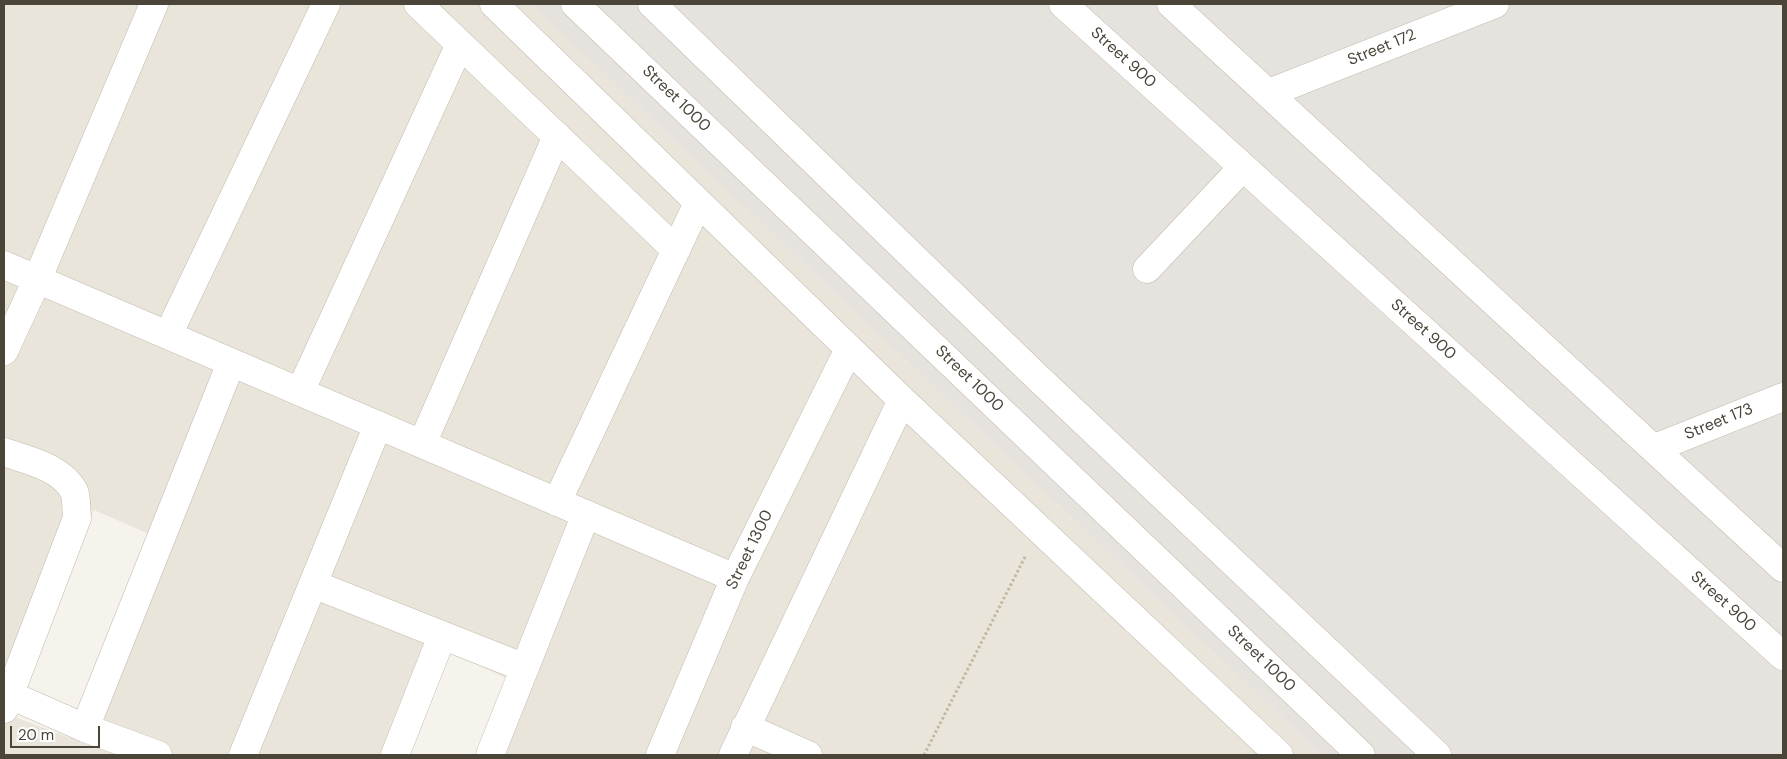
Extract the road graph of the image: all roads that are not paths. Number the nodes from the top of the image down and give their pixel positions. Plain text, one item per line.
1 (154, 4) edge
2 (326, 4) edge
3 (418, 4) edge
4 (494, 4) edge
5 (575, 4) edge
6 (652, 4) edge
7 (1064, 4) edge
8 (1171, 4) edge
9 (1495, 4) edge
10 (460, 44) junction
11 (1269, 93) junction
12 (556, 136) junction
13 (1243, 168) junction
14 (698, 203) junction
15 (676, 250) junction
16 (4, 265) edge
17 (1147, 269) dead end
18 (37, 280) junction
19 (168, 335) junction
20 (849, 349) junction
21 (4, 351) edge
22 (231, 363) junction
23 (300, 392) junction
24 (1783, 397) edge
25 (902, 400) junction
26 (378, 425) junction
27 (422, 444) junction
28 (1655, 448) junction
29 (4, 452) edge
30 (557, 502) junction
31 (586, 514) junction
32 (1783, 568) edge
33 (735, 578) junction
34 (313, 584) junction
35 (442, 636) junction
36 (1783, 656) edge
37 (525, 668) junction
38 (7, 702) edge
39 (746, 727) junction
40 (86, 728) junction
41 (158, 755) edge
42 (242, 755) edge
43 (395, 755) edge
44 (490, 755) edge
45 (660, 755) edge
46 (734, 755) edge
47 (808, 755) edge
48 (1279, 755) edge
49 (1361, 755) edge
50 (1437, 755) edge

1 - 18 street
2 - 19 street
3 - 10 street
4 - 14 street
5 - 49 street, Street 1000
6 - 50 street
7 - 13 street, Street 900
8 - 11 street
9 - 11 street, Street 172
10 - 12 street
10 - 23 street
11 - 28 street
12 - 15 street
12 - 27 street
13 - 17 street
13 - 36 street, Street 900
14 - 15 street
14 - 20 street
15 - 30 street
16 - 18 street
18 - 19 street
18 - 21 street
19 - 22 street
20 - 25 street
20 - 33 street, Street 1300
22 - 23 street
22 - 40 street
23 - 26 street
24 - 28 street, Street 173
25 - 39 street
25 - 48 street
26 - 27 street
26 - 34 street
27 - 30 street
28 - 32 street
29 - 38 street
30 - 31 street
31 - 33 street
31 - 37 street
33 - 45 street, Street 1300
34 - 35 street
34 - 42 street
35 - 37 street
35 - 43 street
37 - 44 street
38 - 40 street
39 - 46 street
39 - 47 street
40 - 41 street

